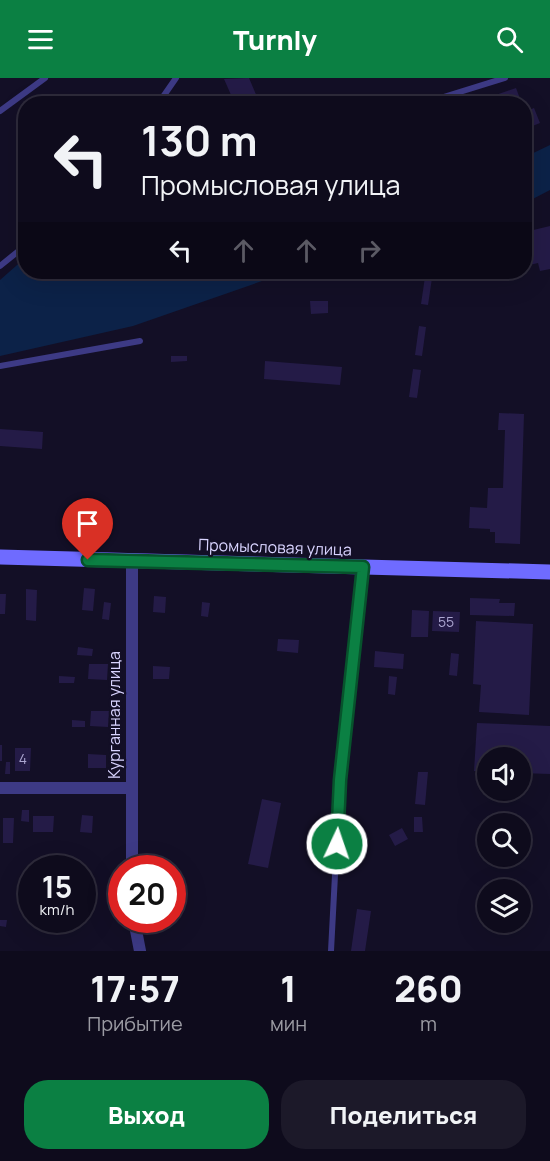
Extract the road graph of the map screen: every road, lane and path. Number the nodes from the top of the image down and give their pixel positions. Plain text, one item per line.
1 (45, 78) edge
2 (176, 78) edge
3 (505, 78) edge
4 (20, 96) edge
5 (164, 96) edge
6 (447, 96) edge
7 (18, 98) edge
8 (0, 111) edge
9 (18, 251) edge
10 (0, 266) edge
11 (140, 341) dead end
12 (0, 366) edge
13 (0, 557) edge
14 (132, 561) junction
15 (363, 567) junction
16 (550, 572) edge
17 (0, 788) edge
18 (130, 788) junction
19 (132, 855) edge
20 (137, 933) edge
21 (140, 951) edge
22 (331, 951) edge

1 - 4 lane
2 - 5 lane
3 - 6 lane
7 - 8 lane
9 - 10 lane
11 - 12 lane
13 - 14 main road, Промысловая улица
14 - 15 main road, Промысловая улица
14 - 18 street, Курганная улица
15 - 16 main road, Промысловая улица
15 - 22 lane
17 - 18 street
18 - 19 street, Курганная улица
20 - 21 street

